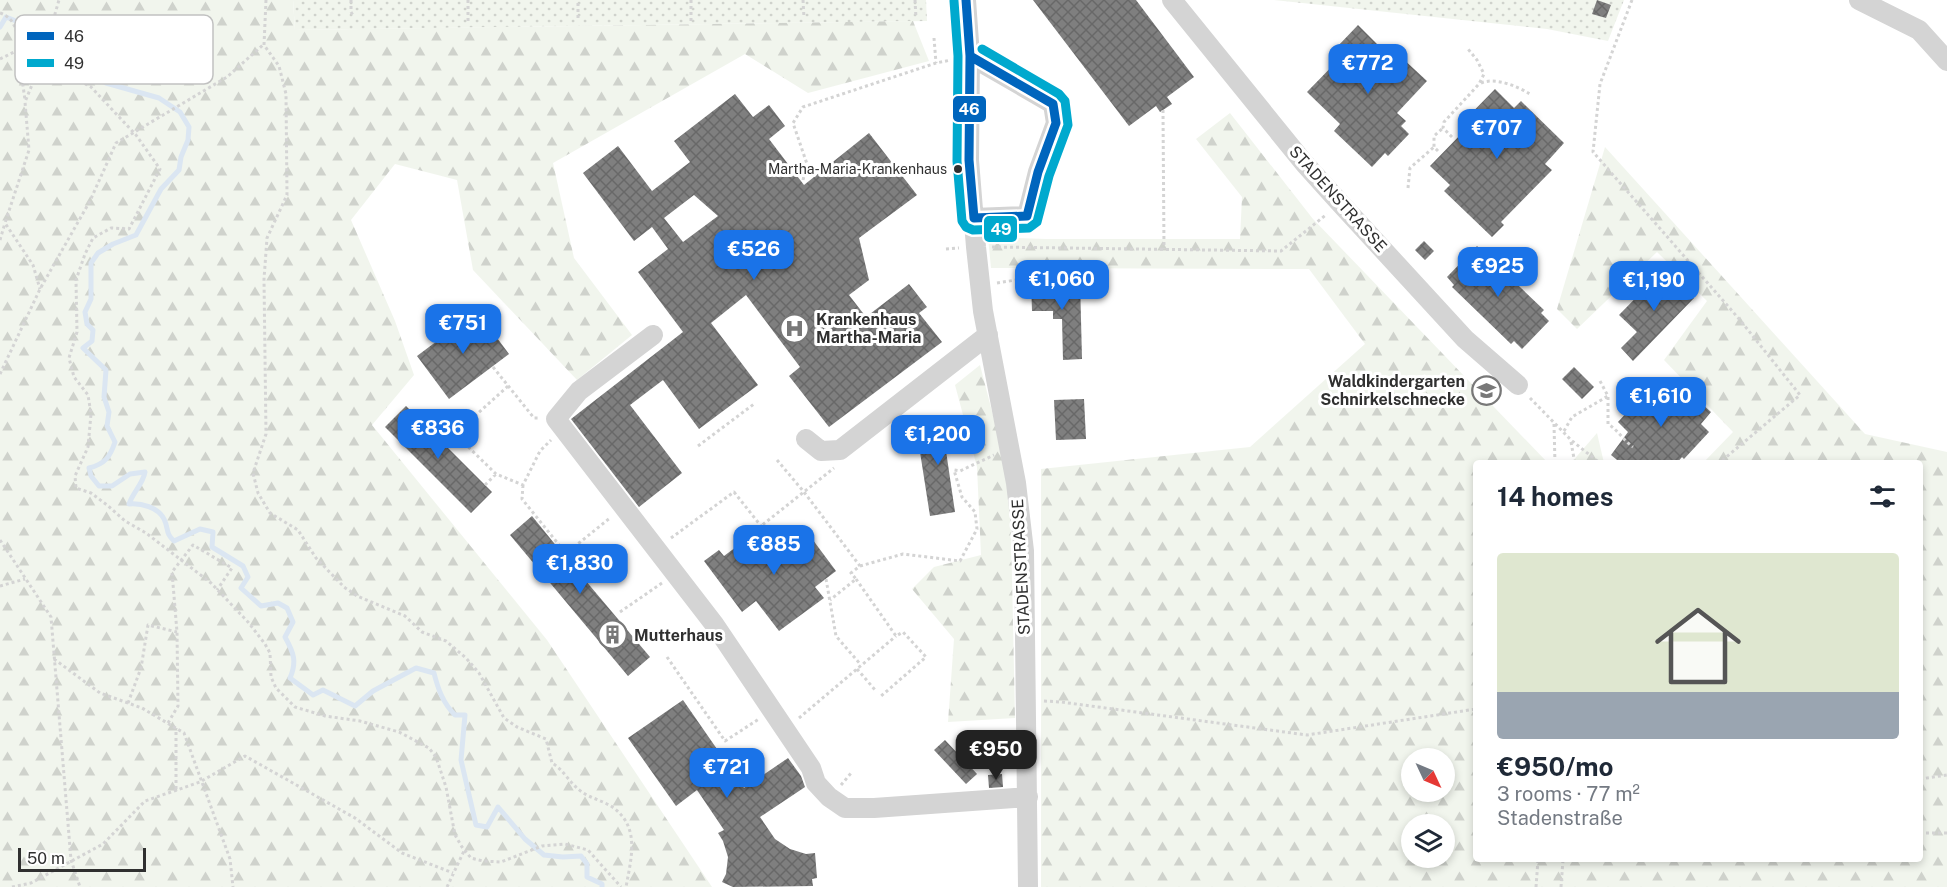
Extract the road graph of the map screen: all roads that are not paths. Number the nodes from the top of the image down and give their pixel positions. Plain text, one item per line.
1 (966, 0) edge
2 (1172, 0) edge
3 (1859, 0) edge
4 (970, 56) junction
5 (1947, 61) edge
6 (974, 218) junction
7 (653, 335) dead end
8 (988, 335) junction
9 (1518, 385) road end
10 (806, 439) dead end
11 (1028, 797) junction
12 (1028, 887) edge

1 - 4 street, STADENSTRASSE
2 - 9 street, STADENSTRASSE
3 - 5 street
4 - 6 street, STADENSTRASSE
4 - 6 street
6 - 8 street, STADENSTRASSE
7 - 11 street
8 - 10 street
8 - 11 street, STADENSTRASSE
11 - 12 street, STADENSTRASSE

